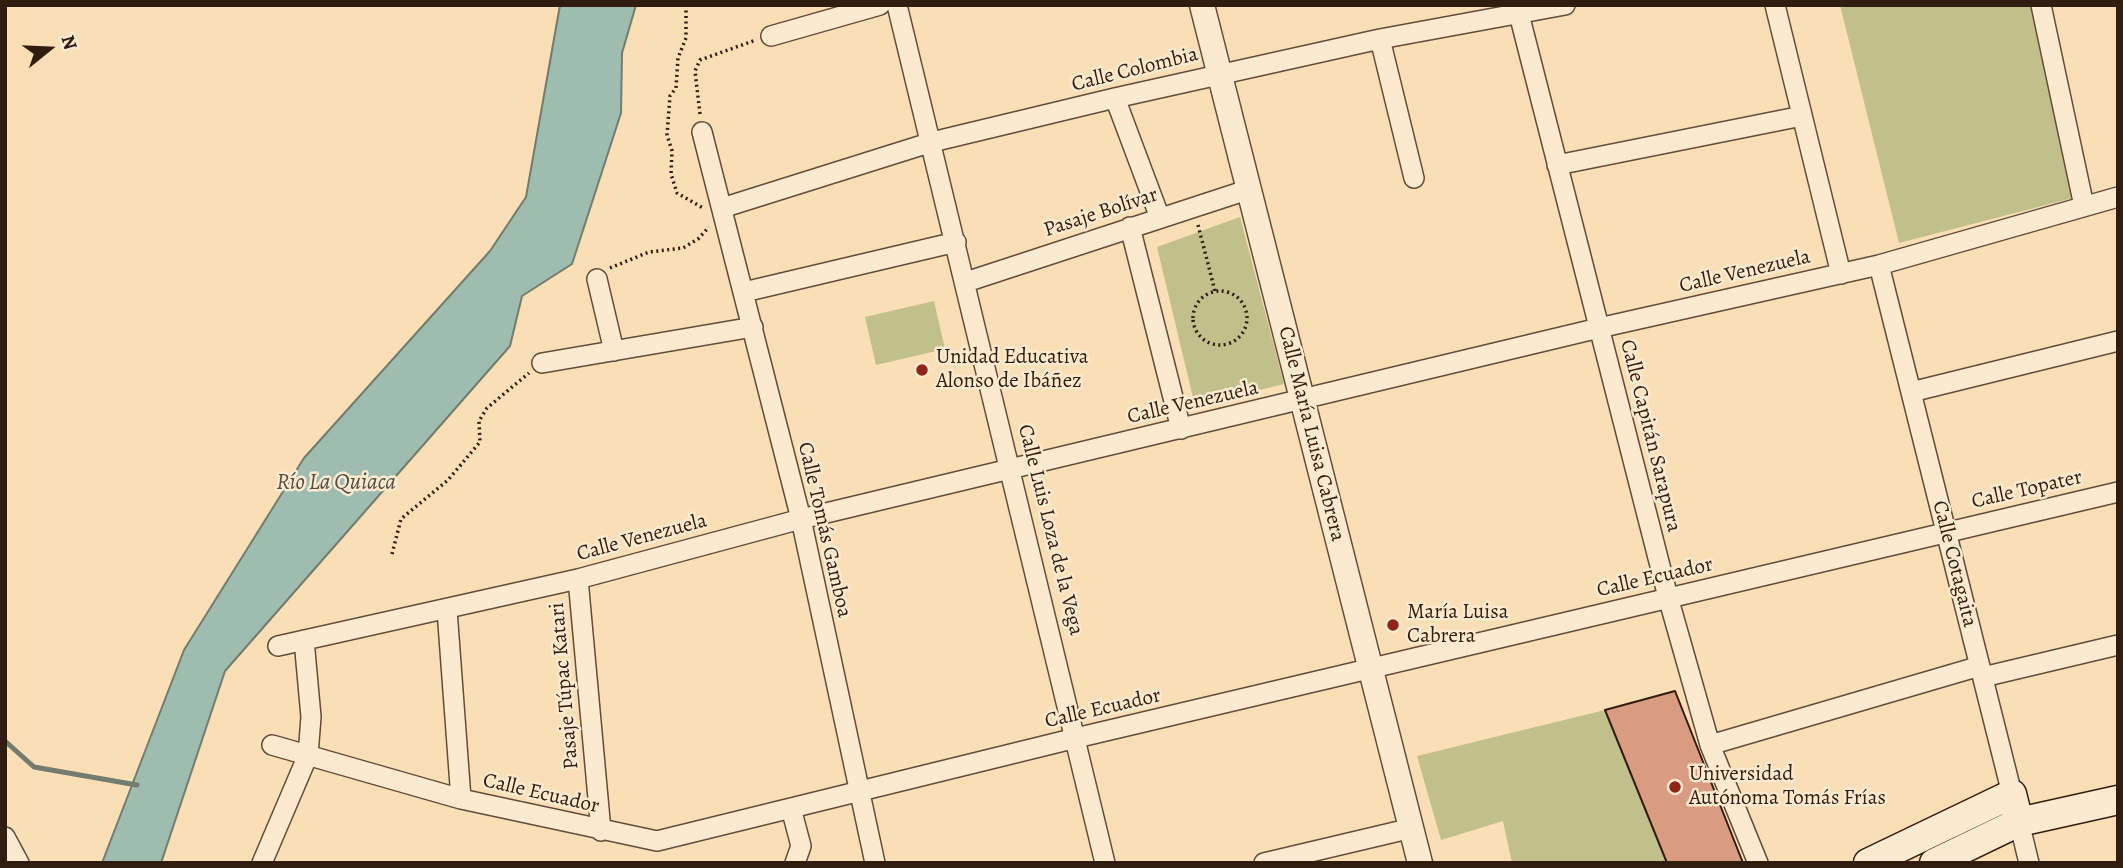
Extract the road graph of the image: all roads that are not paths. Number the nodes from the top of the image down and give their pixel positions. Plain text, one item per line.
1 (880, 5) edge
2 (897, 5) edge
3 (1202, 5) edge
4 (1565, 5) edge
5 (1775, 5) edge
6 (2041, 5) edge
7 (1491, 12) edge
8 (1519, 14) junction
9 (771, 36) road end
10 (1380, 39) junction
11 (1221, 72) junction
12 (1115, 98) junction
13 (1802, 116) junction
14 (702, 132) road end
15 (932, 142) junction
16 (1558, 165) junction
17 (1414, 178) dead end
18 (1250, 189) junction
19 (2118, 197) edge
20 (2084, 206) junction
21 (722, 208) junction
22 (1160, 218) junction
23 (1130, 227) junction
24 (957, 242) junction
25 (1879, 265) junction
26 (1841, 274) junction
27 (597, 279) road end
28 (966, 282) junction
29 (744, 292) junction
30 (753, 327) junction
31 (1599, 328) junction
32 (2118, 341) edge
33 (614, 351) junction
34 (542, 363) road end
35 (1911, 392) junction
36 (1301, 400) junction
37 (1181, 429) junction
38 (1012, 469) junction
39 (2118, 492) edge
40 (801, 519) junction
41 (1947, 533) junction
42 (578, 579) junction
43 (1668, 597) junction
44 (447, 610) junction
45 (304, 640) junction
46 (2118, 645) edge
47 (278, 646) dead end
48 (1372, 670) junction
49 (1981, 672) junction
50 (1076, 738) junction
51 (272, 744) dead end
52 (1710, 745) junction
53 (308, 755) junction
54 (857, 792) junction
55 (2012, 794) junction
56 (461, 799) junction
57 (2118, 800) edge
58 (791, 808) junction
59 (2019, 822) junction
60 (1412, 828) junction
61 (601, 831) junction
62 (5, 837) edge
63 (19, 863) edge
64 (262, 863) edge
65 (795, 863) edge
66 (874, 863) edge
67 (1105, 863) edge
68 (1264, 863) edge
69 (1420, 863) edge
70 (1758, 863) edge
71 (1868, 863) edge
72 (1934, 863) edge
73 (2029, 863) edge

1 - 9 street
2 - 15 street, Calle Luis Loza de la Vega
3 - 11 street, Calle María Luisa Cabrera
4 - 8 street, Calle Colombia
5 - 13 street
6 - 20 street
7 - 8 street, Calle Colombia
7 - 10 street, Calle Colombia
8 - 16 street, Calle Capitán Sarapura
10 - 11 street, Calle Colombia
10 - 17 street
11 - 12 street, Calle Colombia
11 - 18 street, Calle María Luisa Cabrera
12 - 15 street, Calle Colombia
12 - 22 street
13 - 16 street
13 - 26 street
14 - 21 street, Calle Tomás Gamboa
15 - 21 street, Calle Colombia
15 - 24 street, Calle Luis Loza de la Vega
16 - 31 street, Calle Capitán Sarapura
18 - 22 street, Pasaje Bolívar
18 - 36 street, Calle María Luisa Cabrera
19 - 20 street, Calle Venezuela
20 - 25 street, Calle Venezuela
21 - 29 street, Calle Tomás Gamboa
22 - 23 street, Pasaje Bolívar
23 - 28 street, Pasaje Bolívar
23 - 37 street
24 - 28 street, Calle Luis Loza de la Vega
24 - 29 street
25 - 26 street, Calle Venezuela
25 - 35 street, Calle Cotagaita
26 - 31 street, Calle Venezuela
27 - 33 street
28 - 38 street, Calle Luis Loza de la Vega
29 - 30 street, Calle Tomás Gamboa
30 - 33 street
30 - 40 street, Calle Tomás Gamboa
31 - 36 street, Calle Venezuela
31 - 43 street, Calle Capitán Sarapura
32 - 35 street
33 - 34 street
35 - 41 street, Calle Cotagaita
36 - 37 street, Calle Venezuela
36 - 48 street, Calle María Luisa Cabrera
37 - 38 street, Calle Venezuela
38 - 40 street, Calle Venezuela
38 - 50 street, Calle Luis Loza de la Vega
39 - 41 street, Calle Topater
40 - 42 street, Calle Venezuela
40 - 54 street, Calle Tomás Gamboa
41 - 43 street, Calle Ecuador
41 - 49 street, Calle Cotagaita
42 - 44 street, Calle Venezuela
42 - 61 street, Pasaje Túpac Katari
43 - 48 street, Calle Ecuador
43 - 52 street, Calle Capitán Sarapura
44 - 45 street, Calle Venezuela
44 - 56 street
45 - 47 street, Calle Venezuela
45 - 53 street
46 - 49 street
48 - 50 street, Calle Ecuador
48 - 60 street, Calle María Luisa Cabrera
49 - 52 street
49 - 55 street, Calle Cotagaita
50 - 54 street, Calle Ecuador
50 - 67 street, Calle Luis Loza de la Vega
51 - 53 street, Calle Ecuador
52 - 70 street, Calle Capitán Sarapura
53 - 56 street, Calle Ecuador
53 - 64 street
54 - 58 street, Calle Ecuador
54 - 66 street, Calle Tomás Gamboa
55 - 59 main road, Calle Cotagaita
55 - 71 main road
56 - 61 street, Calle Ecuador
57 - 59 main road
58 - 61 street, Calle Ecuador
58 - 65 street
59 - 72 main road
59 - 73 street, Calle Cotagaita
60 - 68 street
60 - 69 street, Calle María Luisa Cabrera
62 - 63 street

